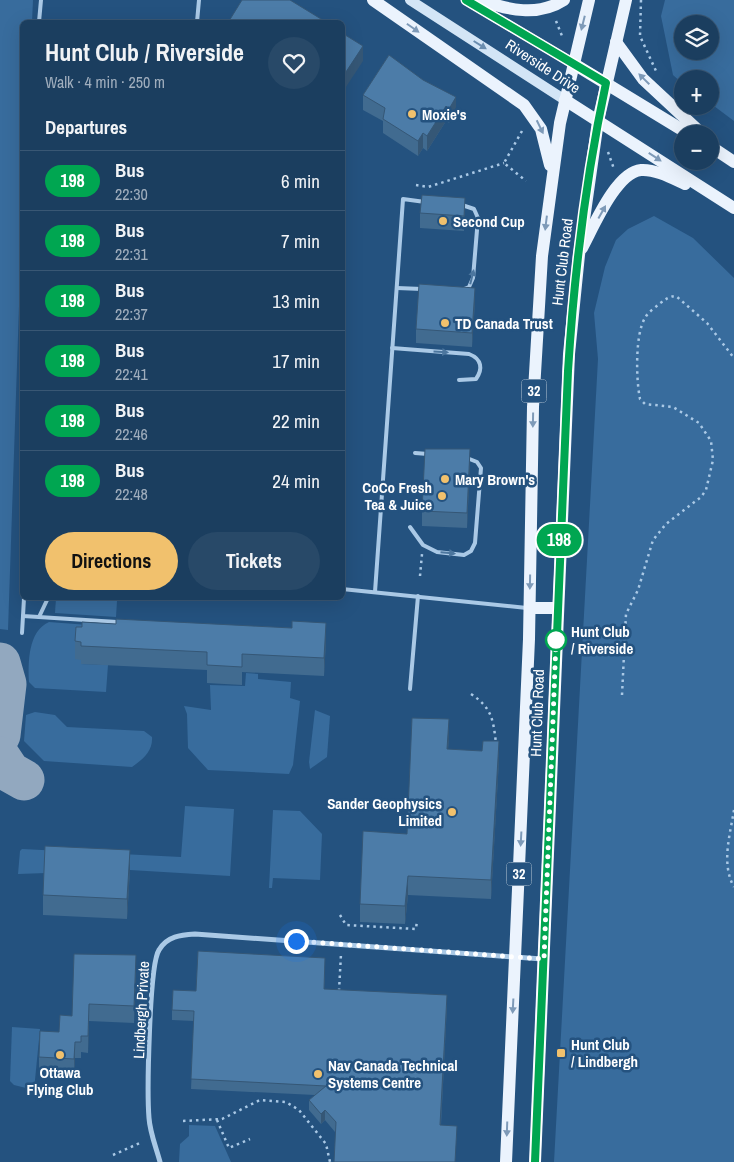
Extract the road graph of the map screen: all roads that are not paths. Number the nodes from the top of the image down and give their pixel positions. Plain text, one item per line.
1 (41, 0) edge
2 (199, 0) edge
3 (373, 0) edge
4 (410, 0) edge
5 (466, 0) edge
6 (481, 0) edge
7 (564, 0) edge
8 (589, 0) edge
9 (626, 0) edge
10 (39, 20) edge
11 (197, 20) edge
12 (616, 42) junction
13 (574, 64) junction
14 (606, 83) junction
15 (565, 100) junction
16 (598, 121) junction
17 (674, 125) edge
18 (692, 125) edge
19 (719, 149) edge
20 (719, 152) edge
21 (730, 159) edge
22 (552, 174) junction
23 (718, 198) junction
24 (430, 202) edge
25 (458, 205) edge
26 (734, 208) edge
27 (579, 255) junction
28 (397, 288) junction
29 (424, 289) edge
30 (460, 291) edge
31 (392, 348) junction
32 (459, 380) dead end
33 (415, 452) dead end
34 (433, 454) edge
35 (458, 457) edge
36 (410, 528) dead end
37 (345, 589) edge
38 (375, 592) junction
39 (418, 596) junction
40 (24, 600) edge
41 (47, 600) edge
42 (530, 608) junction
43 (557, 608) junction
44 (24, 616) junction
45 (39, 616) junction
46 (117, 622) edge
47 (22, 634) dead end
48 (410, 689) dead end
49 (515, 957) junction
50 (544, 959) junction
51 (160, 1162) edge
52 (506, 1162) edge
53 (535, 1162) edge

1 - 10 lane
2 - 11 lane
3 -> 22 main road
4 -> 15 main road, Riverside Drive
5 - 13 main road, Riverside Drive
6 - 7 main road
8 -> 13 main road, Hunt Club Road / 32
9 - 12 main road, Hunt Club Road / 32
12 - 14 main road, Hunt Club Road / 32
18 -> 12 main road
13 - 14 main road, Riverside Drive
13 - 15 main road, Hunt Club Road / 32
14 - 16 main road, Hunt Club Road / 32
14 - 17 main road, Riverside Drive
15 - 16 main road, Riverside Drive
15 - 22 main road, Hunt Club Road / 32
16 -> 23 main road, Riverside Drive
16 - 27 main road, Hunt Club Road / 32
19 - 21 main road
20 - 21 main road
22 -> 42 main road, Hunt Club Road / 32
23 - 26 main road, Riverside Drive
27 -> 23 main road
24 - 28 lane
30 -> 25 lane
27 - 43 main road, Hunt Club Road / 32
28 - 29 lane
28 - 31 lane
31 -> 32 lane
31 - 38 lane
33 - 34 lane
36 -> 35 lane
37 - 38 lane
38 - 39 lane
39 - 42 lane
39 - 48 lane
40 - 44 lane
41 - 45 lane
42 - 43 main road
42 -> 49 main road, Hunt Club Road / 32
43 - 50 main road, Hunt Club Road / 32
44 - 45 lane
44 - 47 lane
45 - 46 lane
49 - 50 street, Lindbergh Private
49 - 51 street, Lindbergh Private
49 -> 52 main road, Hunt Club Road / 32
50 - 53 main road, Hunt Club Road / 32

